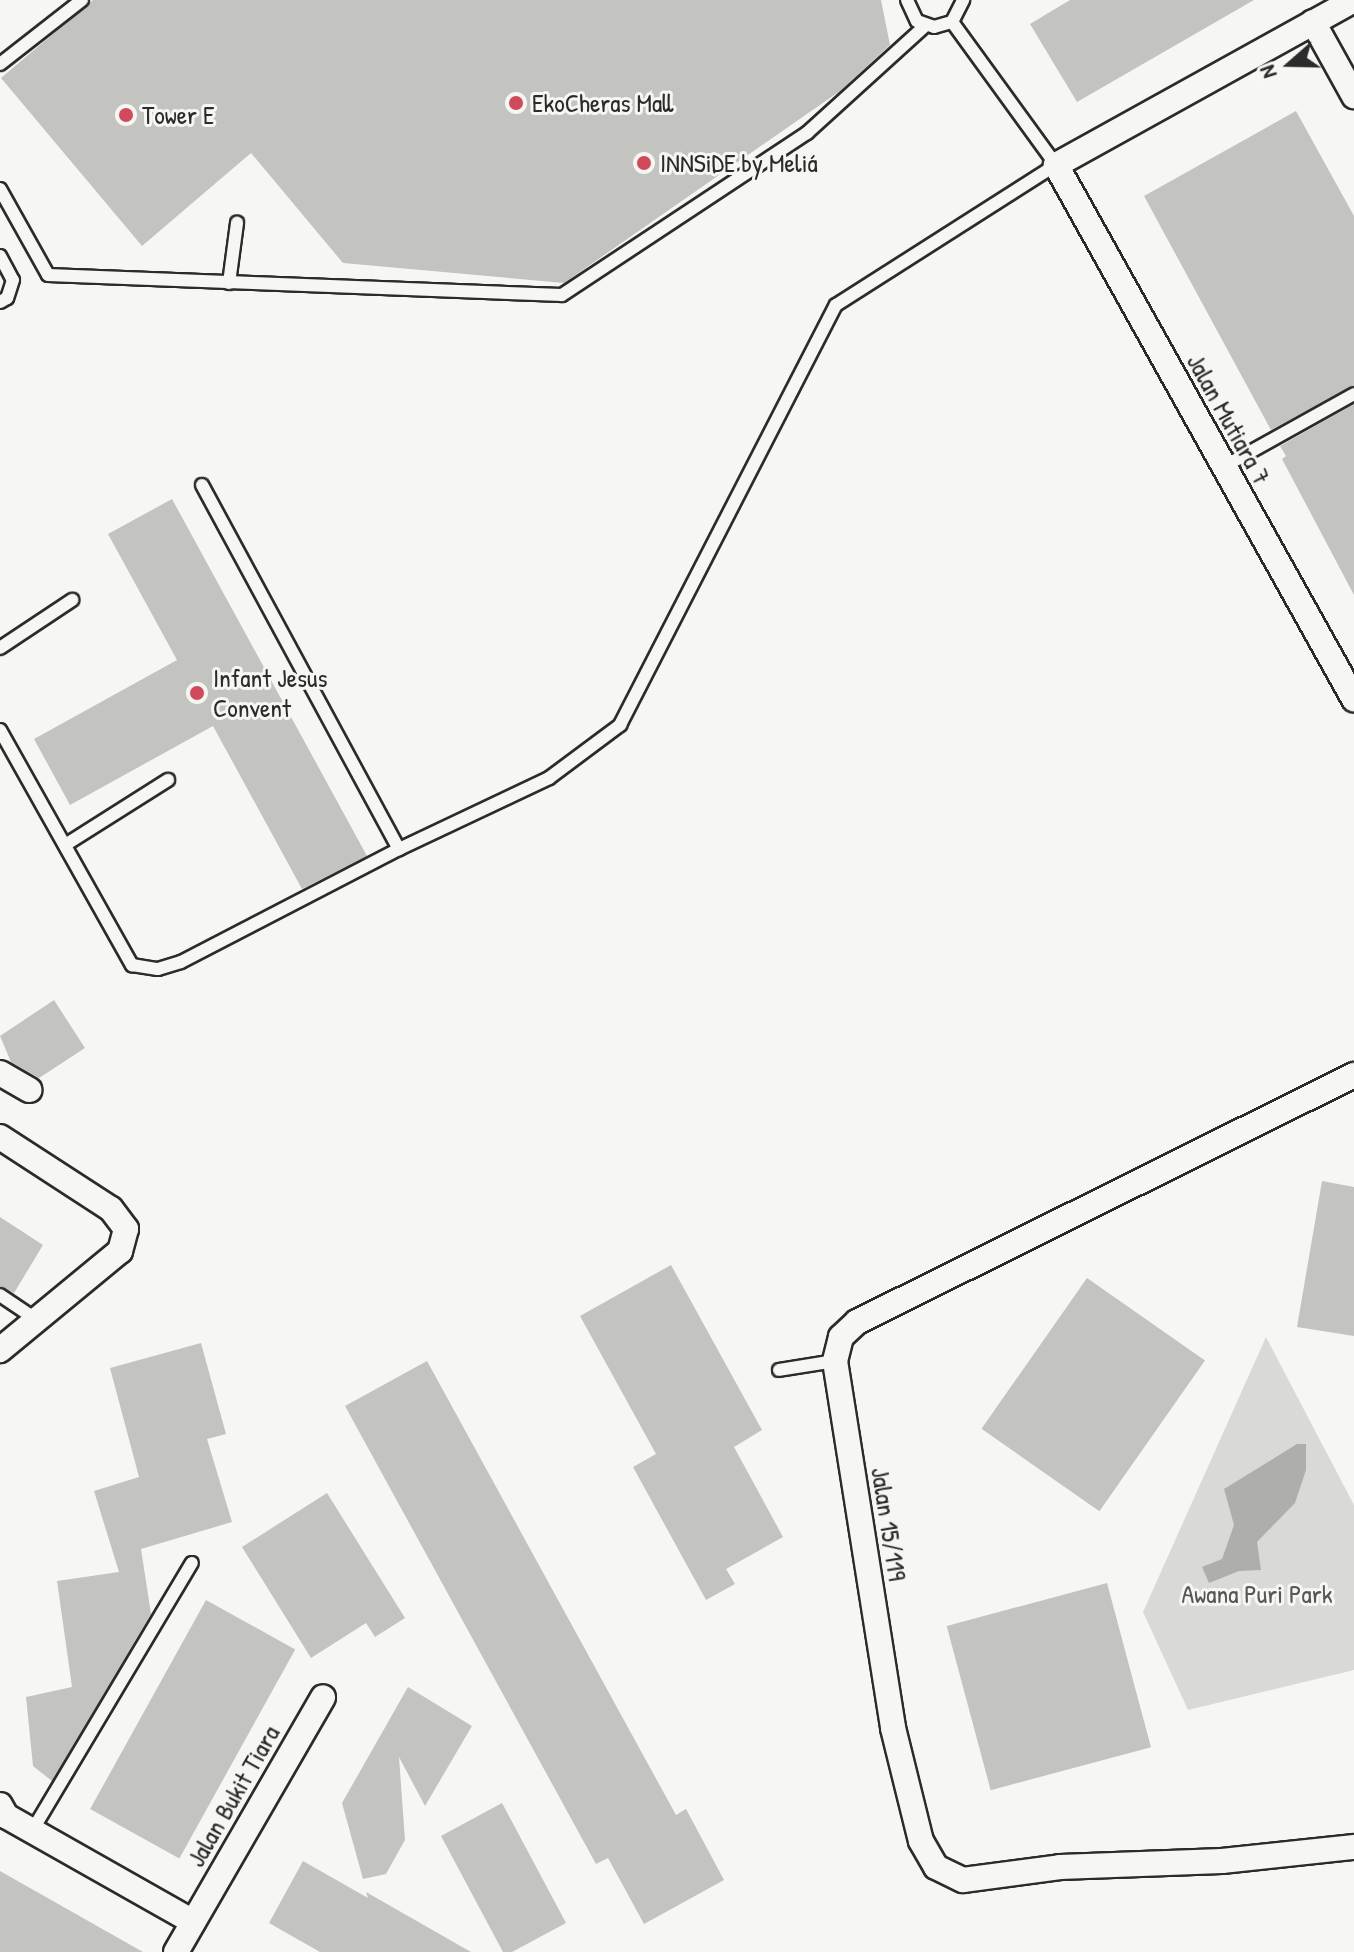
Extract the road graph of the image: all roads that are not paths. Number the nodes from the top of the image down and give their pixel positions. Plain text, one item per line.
1 (82, 0) edge
2 (907, 0) edge
3 (963, 0) edge
4 (1354, 0) edge
5 (952, 22) junction
6 (1313, 22) junction
7 (925, 26) junction
8 (0, 64) edge
9 (1354, 96) edge
10 (1056, 165) junction
11 (0, 189) edge
12 (237, 223) dead end
13 (0, 256) edge
14 (229, 283) junction
15 (0, 302) edge
16 (1354, 394) edge
17 (1223, 467) junction
18 (202, 485) dead end
19 (72, 600) dead end
20 (0, 648) edge
21 (1354, 699) edge
22 (0, 730) edge
23 (168, 780) dead end
24 (65, 845) junction
25 (399, 849) junction
26 (0, 1073) edge
27 (1354, 1075) edge
28 (30, 1090) dead end
29 (0, 1137) edge
30 (0, 1295) edge
31 (37, 1320) junction
32 (0, 1350) edge
33 (835, 1361) junction
34 (779, 1370) dead end
35 (192, 1563) dead end
36 (323, 1697) dead end
37 (0, 1805) edge
38 (32, 1831) junction
39 (1354, 1847) edge
40 (193, 1922) junction
41 (176, 1952) edge

1 - 8 lane
2 - 7 lane
3 - 5 lane
4 - 6 street
5 - 7 lane
5 - 10 lane
6 - 9 street
6 - 10 street
7 - 14 lane
10 - 17 street, Jalan Mutiara 7
10 - 25 lane
11 - 14 lane
12 - 14 lane
13 - 15 lane
16 - 17 lane
17 - 21 street, Jalan Mutiara 7
18 - 25 lane
19 - 20 lane
22 - 24 lane
23 - 24 lane
24 - 25 lane
26 - 28 street
27 - 33 street
29 - 31 street
30 - 31 lane
31 - 32 street
33 - 34 lane
33 - 39 street, Jalan 15/119
35 - 38 lane
36 - 40 street, Jalan Bukit Tiara
37 - 38 street
38 - 40 street
40 - 41 street, Jalan Bukit Tiara

